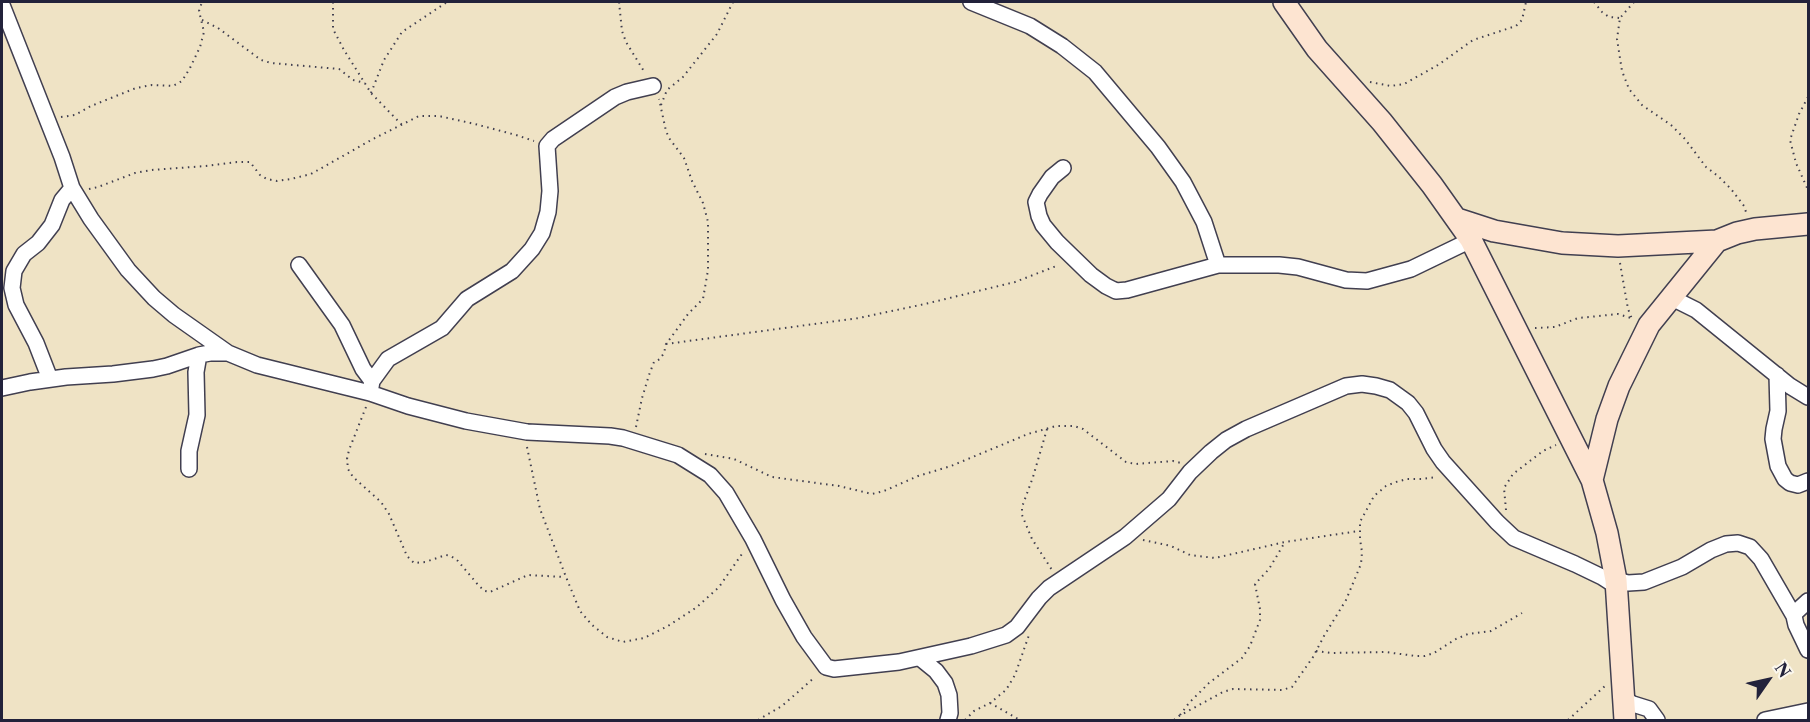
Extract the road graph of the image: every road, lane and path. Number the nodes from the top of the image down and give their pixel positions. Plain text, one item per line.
1 (202, 2) edge
2 (333, 2) edge
3 (447, 2) edge
4 (619, 2) edge
5 (733, 2) edge
6 (971, 2) edge
7 (1285, 2) edge
8 (1526, 2) edge
9 (1594, 2) edge
10 (1634, 2) edge
11 (2, 5) edge
12 (1620, 18) junction
13 (202, 20) junction
14 (1344, 78) junction
15 (364, 83) junction
16 (653, 86) junction
17 (371, 93) junction
18 (1809, 97) edge
19 (661, 105) junction
20 (46, 120) junction
21 (402, 125) junction
22 (547, 146) junction
23 (1063, 168) dead end
24 (72, 188) junction
25 (1809, 190) edge
26 (1457, 219) junction
27 (1809, 224) edge
28 (1742, 232) junction
29 (1471, 240) junction
30 (1717, 241) junction
31 (1618, 246) junction
32 (1074, 258) junction
33 (299, 265) dead end
34 (1218, 265) junction
35 (1670, 297) junction
36 (1631, 318) junction
37 (1518, 333) junction
38 (1644, 336) junction
39 (666, 344) junction
40 (228, 353) junction
41 (199, 355) junction
42 (1777, 375) junction
43 (50, 379) junction
44 (371, 387) junction
45 (2, 388) edge
46 (1809, 397) edge
47 (1047, 429) junction
48 (526, 432) junction
49 (1571, 438) junction
50 (635, 442) junction
51 (678, 455) junction
52 (1197, 466) junction
53 (189, 469) dead end
54 (1451, 472) junction
55 (1592, 480) junction
56 (1809, 481) edge
57 (1359, 531) junction
58 (1125, 537) junction
59 (1515, 538) junction
60 (753, 539) junction
61 (1286, 542) junction
62 (566, 578) junction
63 (1059, 581) junction
64 (1616, 583) junction
65 (1809, 601) edge
66 (1027, 612) junction
67 (1522, 613) dead end
68 (1794, 616) junction
69 (1809, 650) edge
70 (1316, 651) junction
71 (920, 658) junction
72 (826, 667) junction
73 (1622, 672) junction
74 (1624, 699) junction
75 (990, 703) junction
76 (1809, 711) edge
77 (1179, 716) junction
78 (758, 720) edge
79 (948, 720) edge
80 (965, 720) edge
81 (1020, 720) edge
82 (1174, 720) edge
83 (1568, 720) edge
84 (1625, 720) edge
85 (1657, 720) edge
86 (1765, 720) edge

1 - 13 path
2 - 15 path
3 - 17 path
4 - 16 path
5 - 19 path
6 - 34 street
7 - 14 street
8 - 14 path
9 - 12 path
10 - 12 path
11 - 20 street
12 - 28 path
13 - 15 path
13 - 20 path
14 - 26 street
15 - 17 path
16 - 19 path
16 - 22 street
17 - 21 path
18 - 25 path
19 - 39 path
20 - 24 street
21 - 22 path
21 - 24 path
22 - 44 street
23 - 32 street
24 - 40 street
24 - 43 street
26 - 29 street
26 - 31 street
27 - 28 street
28 - 30 street
29 - 34 street
29 - 37 street
30 - 31 street
30 - 35 street
31 - 36 path
32 - 34 street
32 - 39 path
33 - 44 street
35 - 38 street
35 - 42 street
36 - 37 path
36 - 38 path
37 - 49 street
38 - 55 street
39 - 50 path
40 - 41 street
40 - 44 street
41 - 43 street
41 - 53 street
42 - 46 street
42 - 56 street
43 - 45 street
44 - 48 street
44 - 62 path
47 - 51 path
47 - 52 path
47 - 63 path
48 - 50 street
48 - 62 path
49 - 55 street
49 - 59 path
50 - 51 street
51 - 60 street
52 - 54 street
52 - 58 street
54 - 57 path
54 - 59 street
55 - 64 street
57 - 61 path
57 - 70 path
58 - 61 path
58 - 63 street
59 - 64 street
60 - 62 path
60 - 72 street
61 - 77 path
63 - 66 street
64 - 68 street
64 - 73 street
65 - 68 street
66 - 71 street
66 - 75 path
67 - 70 path
68 - 69 street
70 - 77 path
71 - 72 street
71 - 79 street
72 - 78 path
73 - 74 street
73 - 83 path
74 - 84 street
74 - 85 street
75 - 80 path
75 - 81 path
76 - 86 street
77 - 82 path

